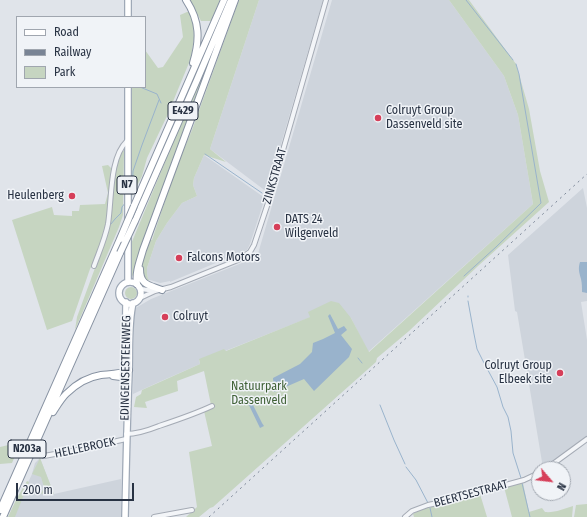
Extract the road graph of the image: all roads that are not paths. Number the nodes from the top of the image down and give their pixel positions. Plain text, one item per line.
1 (128, 0) edge
2 (186, 0) edge
3 (224, 0) edge
4 (231, 0) edge
5 (235, 0) edge
6 (326, 0) edge
7 (128, 16) edge
8 (190, 78) junction
9 (128, 88) edge
10 (127, 141) junction
11 (140, 262) junction
12 (94, 266) dead end
13 (128, 282) junction
14 (139, 287) junction
15 (162, 290) junction
16 (155, 291) junction
17 (140, 298) junction
18 (126, 302) junction
19 (133, 303) junction
20 (126, 374) junction
21 (57, 389) junction
22 (212, 406) dead end
23 (46, 421) junction
24 (126, 437) junction
25 (587, 439) edge
26 (44, 456) dead end
27 (557, 461) edge
28 (531, 477) edge
29 (0, 510) edge
30 (192, 510) dead end
31 (3, 517) edge
32 (125, 517) edge
33 (154, 517) edge
34 (405, 517) edge

1 - 7 main road
2 - 8 highway
3 - 8 highway, E429
4 - 21 highway, E429, bridge
5 - 11 highway
6 - 15 street, ZINKSTRAAT
8 - 21 highway, E429, bridge
9 - 10 main road, N7
10 - 12 street
10 - 13 main road, N7
11 - 14 highway
11 - 15 highway
13 - 14 main road
13 - 18 main road, N7
14 - 16 street, ZINKSTRAAT
14 - 17 main road
15 - 16 street, ZINKSTRAAT
16 - 17 street, ZINKSTRAAT
17 - 19 main road
18 - 19 main road
18 - 20 main road, EDINGENSESTEENWEG / N7
19 - 20 main road, EDINGENSESTEENWEG / N7
20 - 23 highway
20 - 24 main road, EDINGENSESTEENWEG / N7
20 - 24 main road, EDINGENSESTEENWEG / N7
21 - 23 highway, N203a
21 - 29 highway, N203a
22 - 24 street, HELLEBROEK
23 - 31 highway, N203a
24 - 26 street, HELLEBROEK
24 - 32 main road, EDINGENSESTEENWEG / N7
25 - 27 street
28 - 34 street, BEERTSESTRAAT
30 - 33 street

